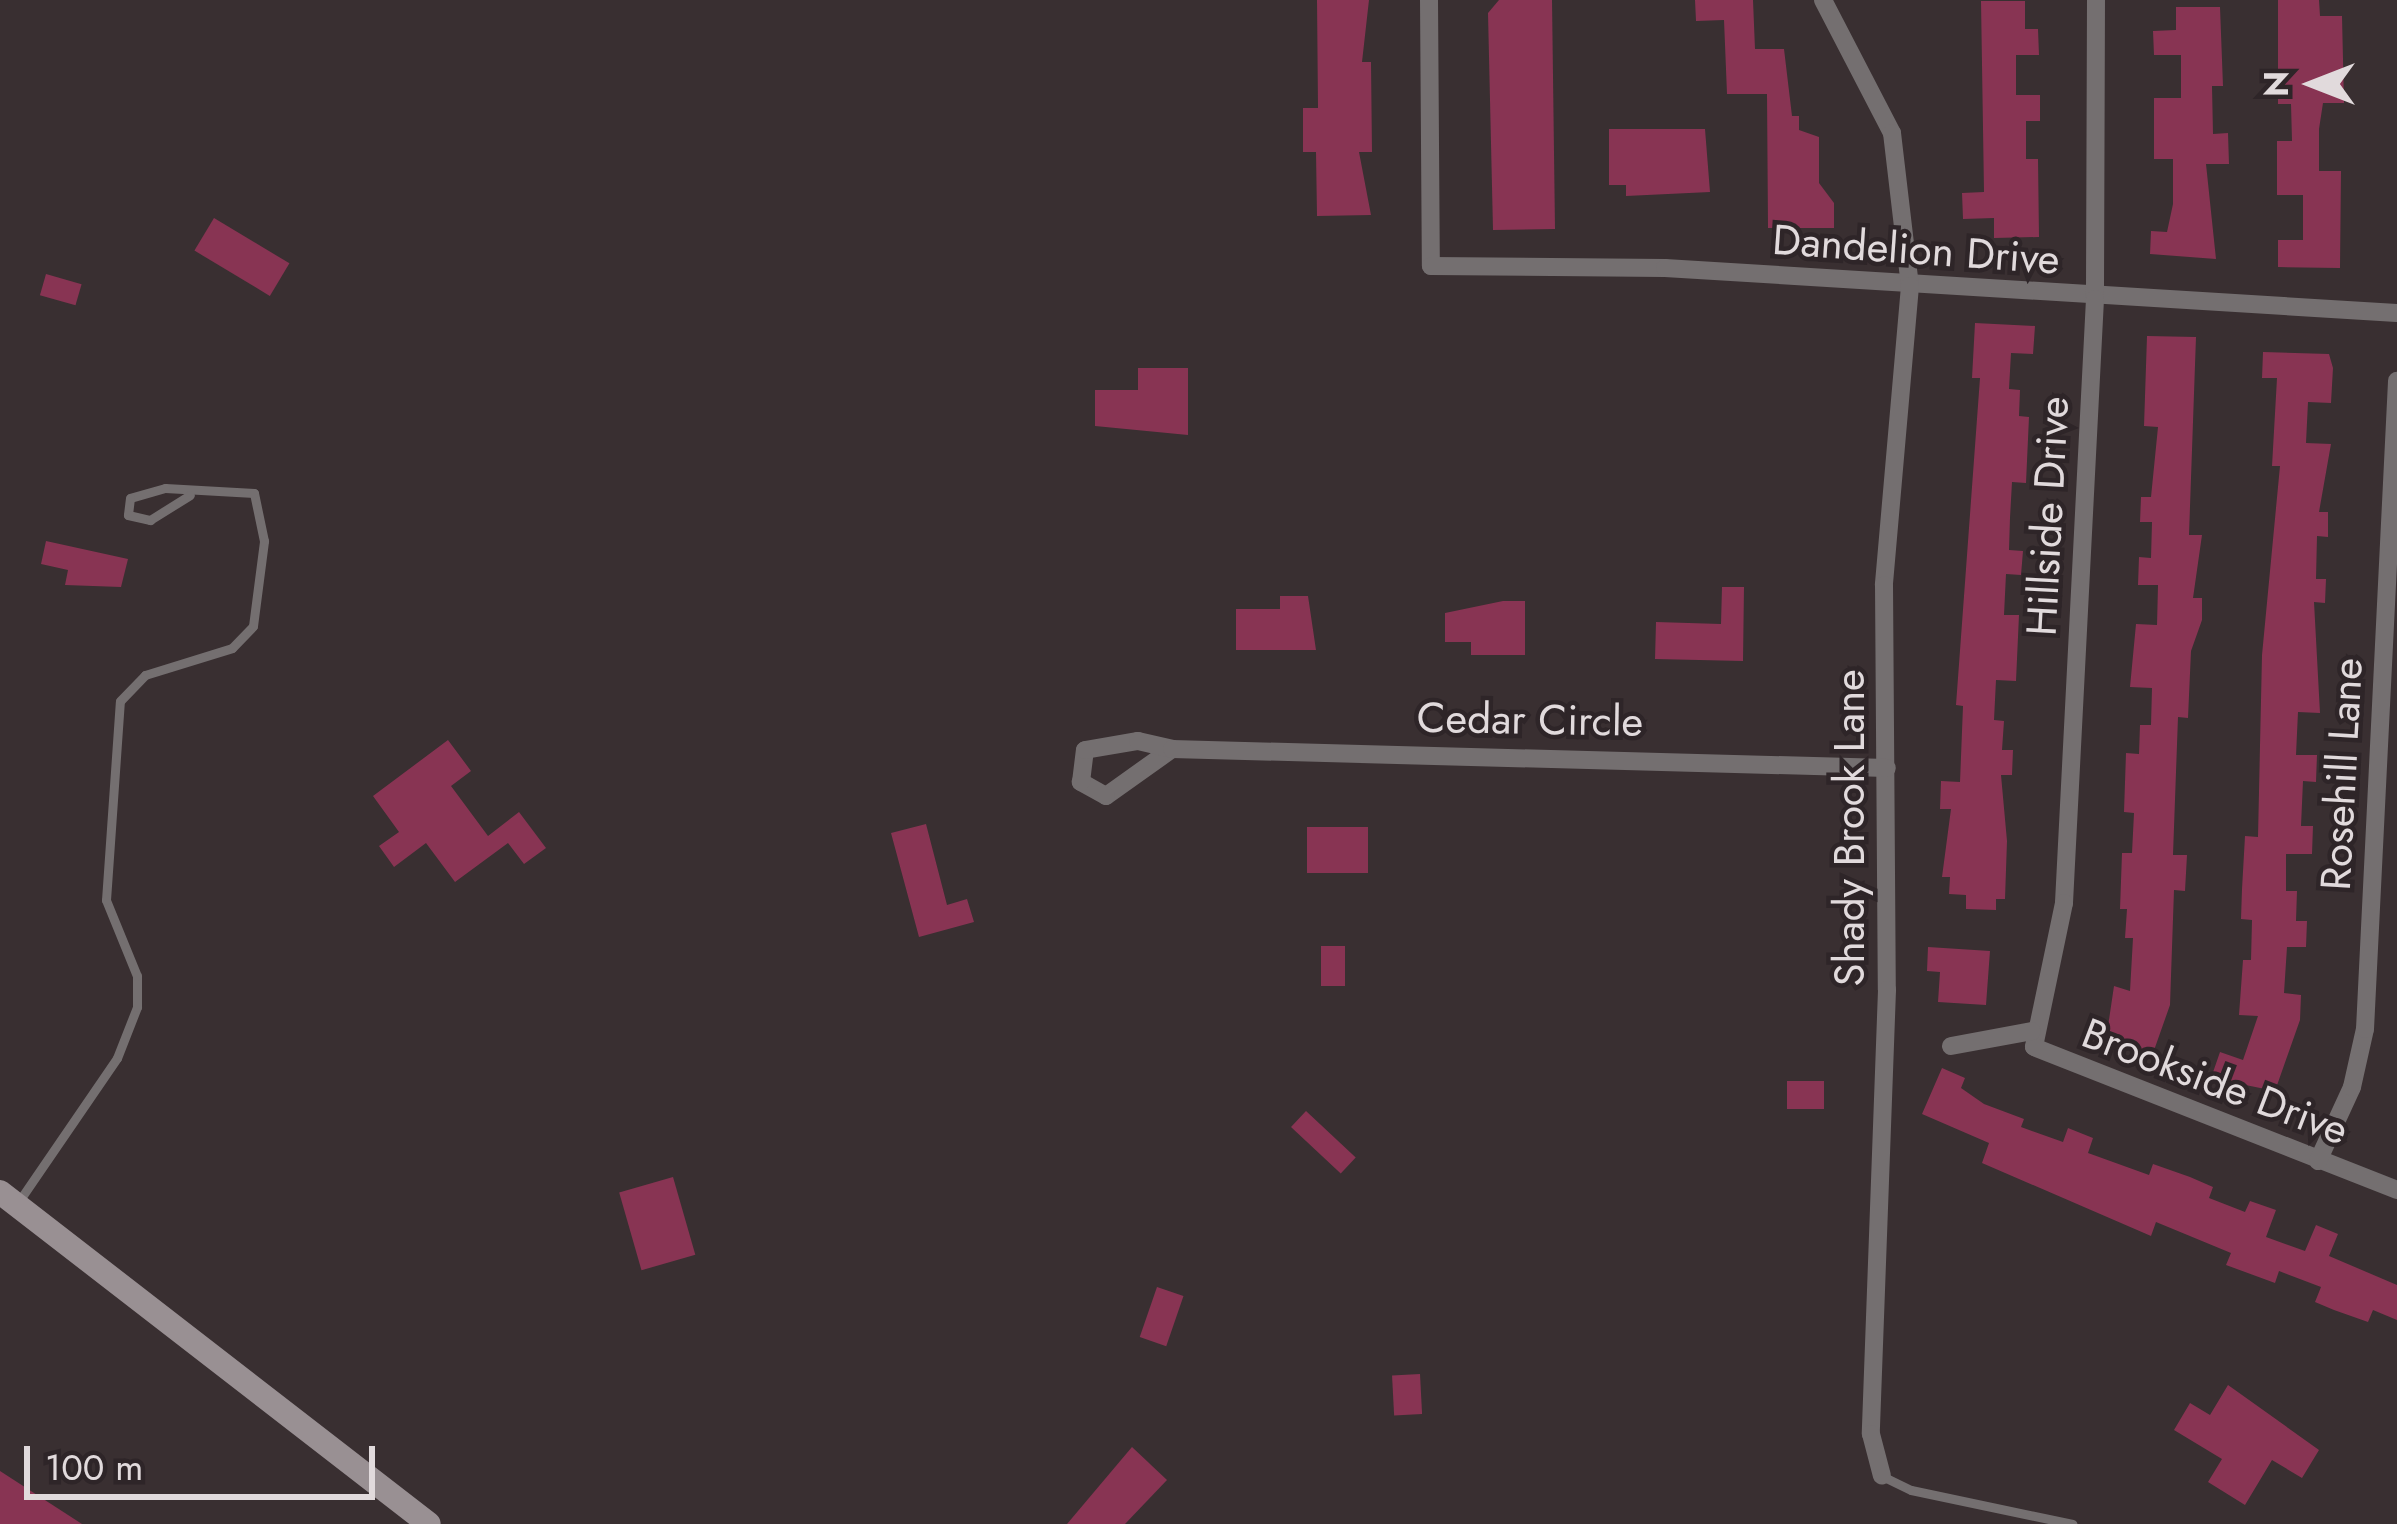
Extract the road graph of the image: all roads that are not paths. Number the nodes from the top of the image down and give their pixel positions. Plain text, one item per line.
1 (1429, 0) edge
2 (1823, 0) edge
3 (2096, 0) edge
4 (1910, 286) junction
5 (2095, 299) junction
6 (2397, 313) edge
7 (2397, 381) edge
8 (190, 495) junction
9 (1172, 749) junction
10 (1888, 768) junction
11 (2032, 1031) junction
12 (1951, 1046) dead end
13 (2318, 1161) junction
14 (2397, 1190) edge
15 (9, 1198) edge
16 (1882, 1476) joint
17 (429, 1524) edge
18 (2072, 1524) edge

1 - 4 street, Dandelion Drive
2 - 4 street, Shady Brook Lane
3 - 5 street, Hillside Drive
4 - 5 street, Dandelion Drive
4 - 10 street, Shady Brook Lane
5 - 6 street, Dandelion Drive
5 - 11 street, Hillside Drive
7 - 13 street, Rosehill Lane
8 - 8 lane
8 - 15 lane
9 - 9 street, Cedar Circle
9 - 10 street, Cedar Circle
10 - 16 street, Shady Brook Lane
11 - 12 street, Brookside Drive
11 - 13 street, Brookside Drive
13 - 14 street, Brookside Drive
15 - 17 street
16 - 18 lane, Shady Brook Lane

